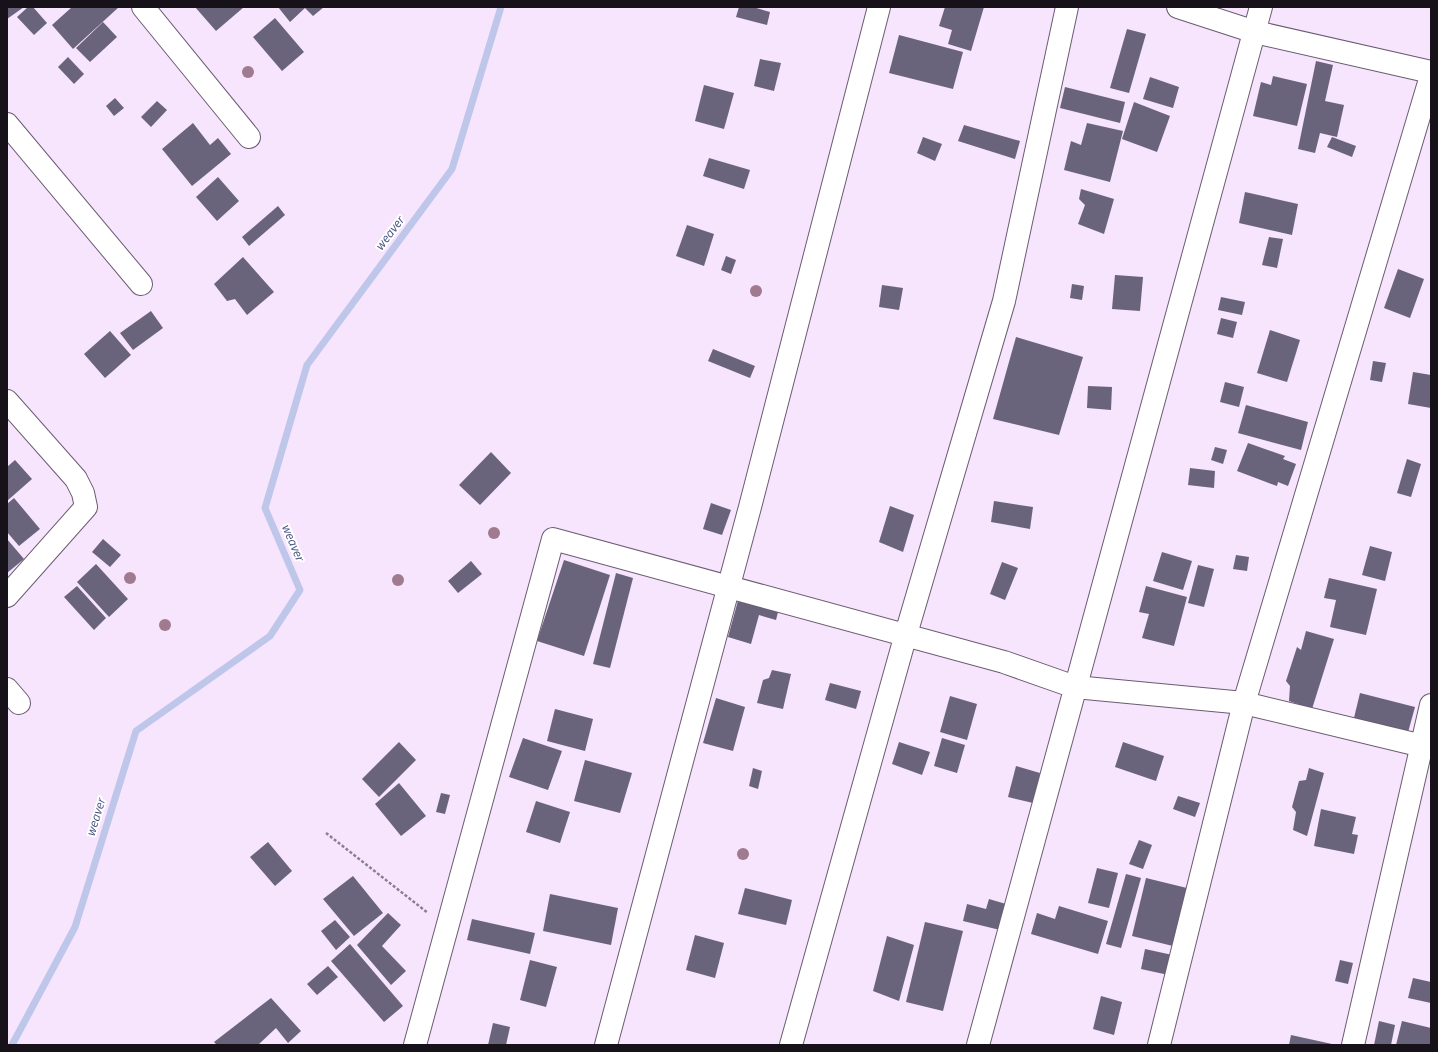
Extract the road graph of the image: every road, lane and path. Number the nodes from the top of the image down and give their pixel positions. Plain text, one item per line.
1 (143, 7) edge
2 (879, 7) edge
3 (1067, 7) edge
4 (1178, 7) edge
5 (1261, 7) edge
6 (1255, 32) junction
7 (1431, 72) edge
8 (1431, 76) edge
9 (7, 124) edge
10 (249, 137) dead end
11 (141, 284) dead end
12 (7, 401) edge
13 (729, 586) junction
14 (7, 596) edge
15 (906, 634) junction
16 (1075, 686) junction
17 (1244, 703) junction
18 (1431, 705) edge
19 (1426, 746) edge
20 (326, 833) dead end
21 (447, 928) junction
22 (415, 1045) edge
23 (606, 1045) edge
24 (791, 1045) edge
25 (978, 1045) edge
26 (1159, 1045) edge
27 (1353, 1045) edge

1 - 10 street
2 - 13 street
3 - 15 street
4 - 6 street
5 - 6 street
6 - 7 street
6 - 16 street
8 - 17 street
9 - 11 street
12 - 14 street
13 - 15 street
13 - 21 street
13 - 23 street
15 - 16 street
15 - 24 street
16 - 17 street
16 - 25 street
17 - 19 street
17 - 26 street
18 - 19 street
19 - 27 street
20 - 21 path
21 - 22 street

